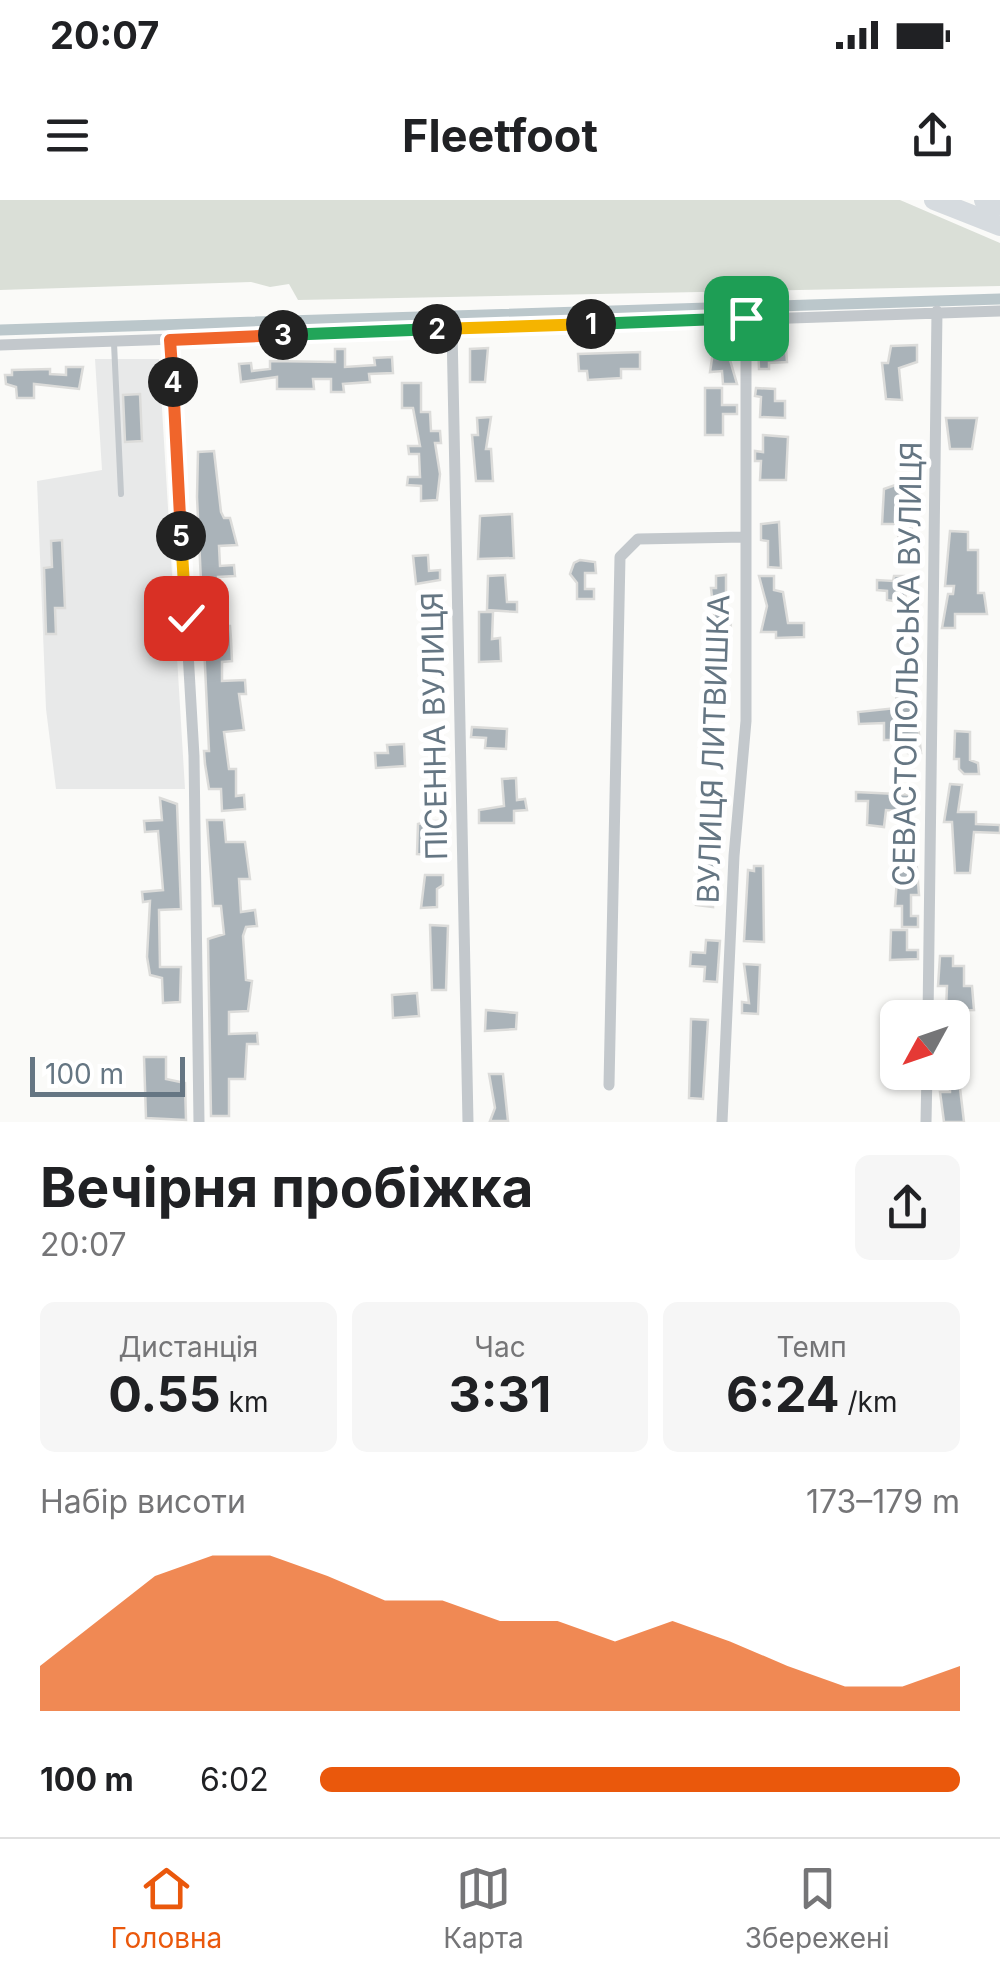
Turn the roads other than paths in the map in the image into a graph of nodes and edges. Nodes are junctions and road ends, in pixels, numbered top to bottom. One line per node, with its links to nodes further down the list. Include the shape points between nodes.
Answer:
1 (934, 200): 4 (highway)
2 (984, 200): 3 (highway)
3 (1000, 205)
4 (1000, 226)
5 (937, 311): 6 (street); 7 (street); 14 (street, СЕВАСТОПОЛЬСЬКА ВУЛИЦЯ)
6 (1000, 311)
7 (746, 318): 8 (street); 13 (street, ВУЛИЦЯ ЛИТВИШКА)
8 (452, 328): 9 (street); 18 (street, ПІСЕННА ВУЛИЦЯ)
9 (170, 340): 10 (street); 17 (street, via 194,756)
10 (114, 343): 11 (street); 12 (lane)
11 (0, 345)
12 (121, 494)
13 (746, 537): 15 (street, via 631,541 620,556); 19 (street, ВУЛИЦЯ ЛИТВИШКА, via 746,721)
14 (928, 1000)
15 (609, 1085)
16 (927, 1090): 20 (street)
17 (199, 1122)
18 (468, 1122)
19 (722, 1122)
20 (926, 1122)

